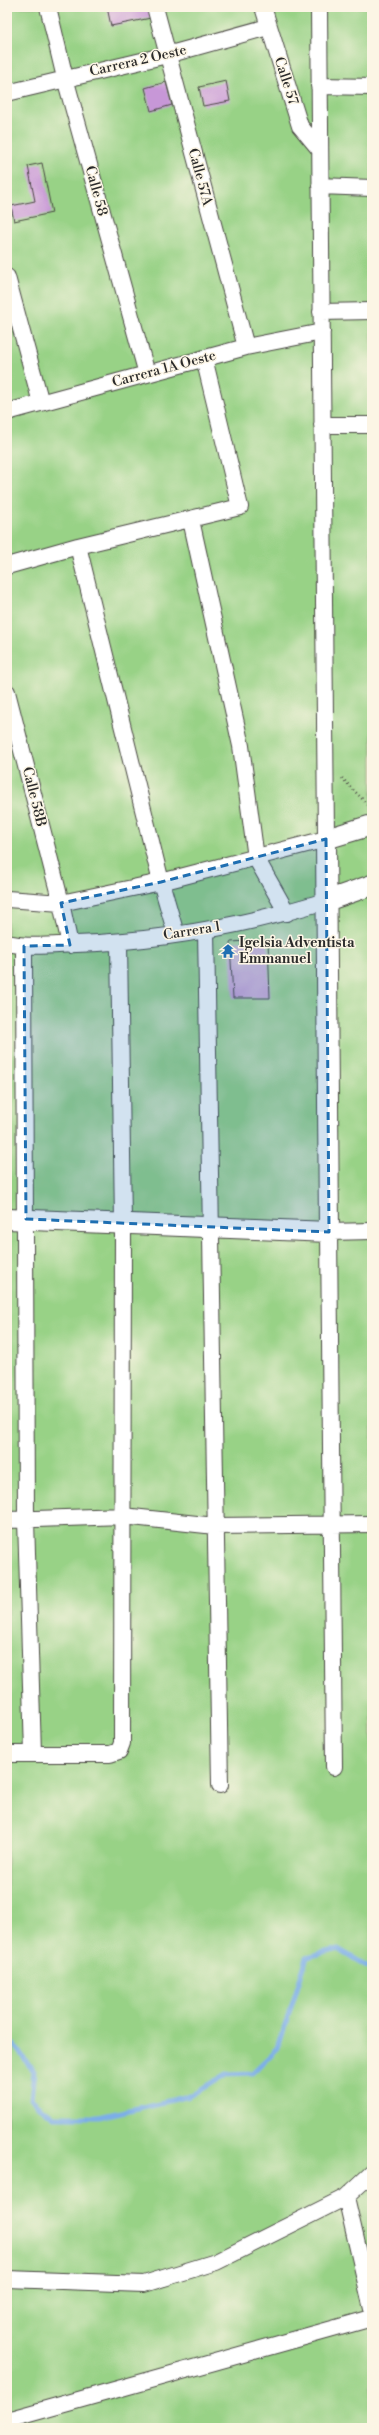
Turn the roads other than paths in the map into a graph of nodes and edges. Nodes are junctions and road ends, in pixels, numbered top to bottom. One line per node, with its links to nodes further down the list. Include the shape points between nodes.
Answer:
1 (48, 7): 7 (street, Calle 58)
2 (155, 7): 6 (street, Calle 57A)
3 (263, 7): 5 (street, Calle 57)
4 (319, 7): 8 (street)
5 (268, 27): 6 (street, Carrera 2 Oeste); 11 (street, Calle 57, via 300,126)
6 (167, 55): 7 (street, Carrera 2 Oeste); 18 (street, Calle 57A)
7 (65, 78): 10 (street, Carrera 2 Oeste); 20 (street, Calle 58)
8 (319, 86): 9 (street); 11 (street)
9 (372, 87)
10 (7, 93)
11 (320, 150): 12 (street)
12 (320, 186): 13 (street); 15 (street)
13 (372, 188)
14 (7, 277): 21 (street)
15 (321, 312): 16 (street); 17 (street)
16 (372, 312)
17 (322, 332): 18 (street, Carrera 1A Oeste); 23 (street)
18 (246, 347): 19 (street, Carrera 1A Oeste)
19 (204, 358): 20 (street, Carrera 1A Oeste); 25 (street, via 240,507)
20 (147, 374): 21 (street, Carrera 1A Oeste)
21 (41, 403): 22 (street, Carrera 1A Oeste)
22 (7, 412)
23 (322, 425): 24 (street); 30 (street)
24 (372, 425)
25 (191, 520): 26 (street); 31 (street, via 241,746)
26 (78, 546): 27 (street); 32 (street)
27 (7, 566)
28 (7, 692): 36 (street, Calle 58B)
29 (372, 825): 30 (street)
30 (326, 839): 31 (street); 35 (street)
31 (256, 858): 32 (street); 37 (street)
32 (161, 882): 36 (street); 39 (street)
33 (372, 885): 35 (street, Carrera 1)
34 (7, 898): 36 (street)
35 (326, 901): 37 (street, Carrera 1); 48 (street)
36 (61, 903): 42 (street, Calle 58B)
37 (287, 913): 38 (street, Carrera 1)
38 (206, 930): 39 (street, Carrera 1); 46 (street)
39 (176, 934): 41 (street, Carrera 1)
40 (7, 943): 43 (street, Carrera 1)
41 (119, 943): 42 (street, Carrera 1); 45 (street)
42 (70, 945): 43 (street, Carrera 1)
43 (24, 946): 44 (street)
44 (16, 1219): 45 (street); 51 (street)
45 (123, 1223): 46 (street); 49 (street)
46 (211, 1227): 48 (street); 54 (street)
47 (372, 1231): 48 (street)
48 (329, 1232): 52 (street)
49 (123, 1516): 51 (street); 54 (street); 55 (street, via 122,1743 119,1751 110,1754)
50 (7, 1520): 51 (street)
51 (26, 1520): 55 (street)
52 (332, 1524): 53 (street); 54 (street); 57 (street)
53 (372, 1524)
54 (216, 1526): 58 (street)
55 (33, 1753): 56 (street)
56 (7, 1754)
57 (334, 1767)
58 (220, 1785)
59 (372, 2173): 60 (street)
60 (346, 2197): 61 (street, via 216,2262 144,2284); 62 (street)
61 (7, 2279)
62 (372, 2309)
63 (372, 2318): 64 (street)
64 (7, 2420)

